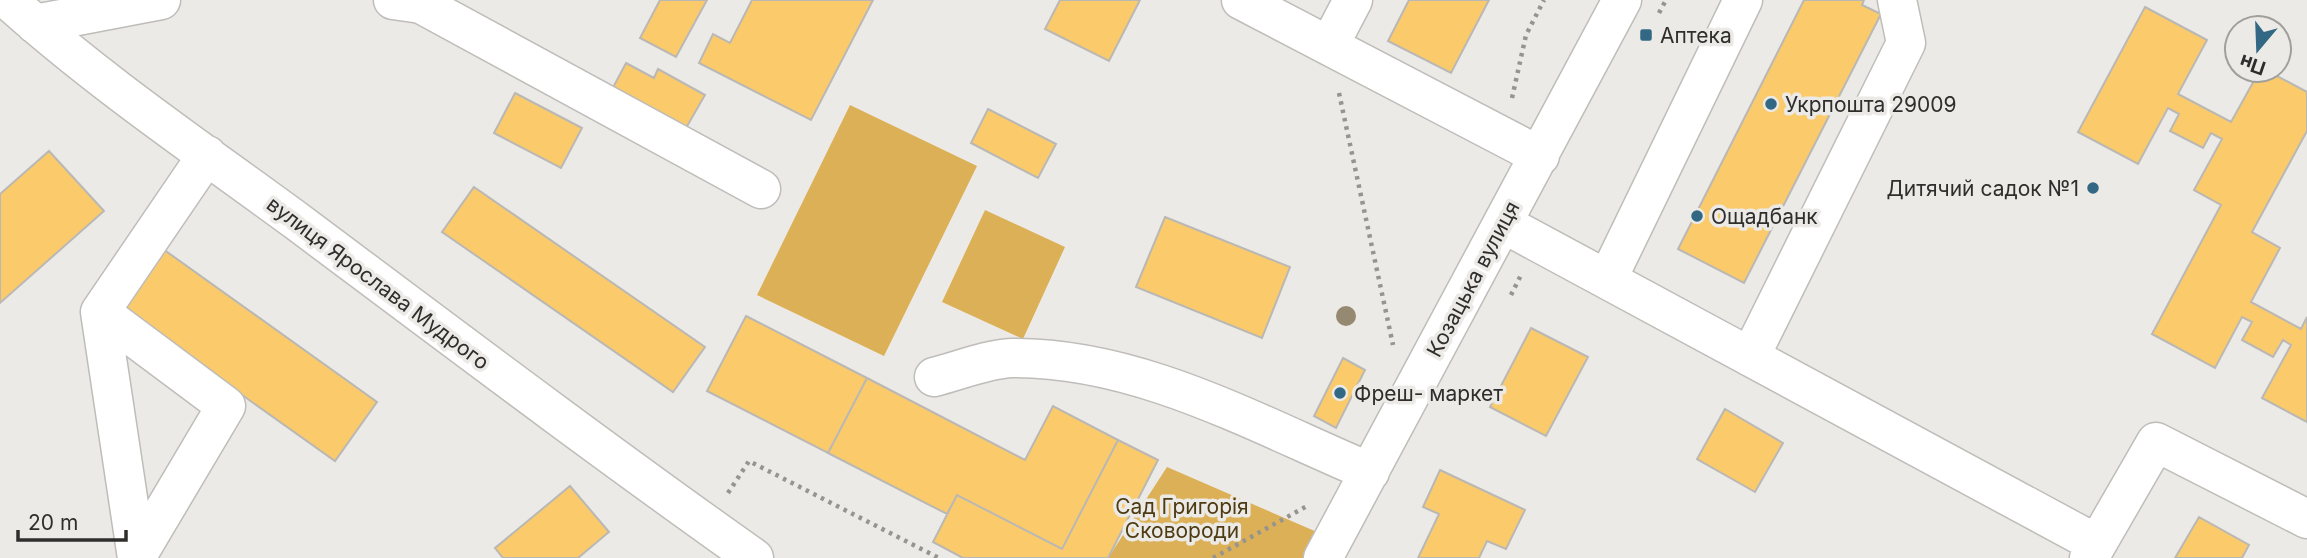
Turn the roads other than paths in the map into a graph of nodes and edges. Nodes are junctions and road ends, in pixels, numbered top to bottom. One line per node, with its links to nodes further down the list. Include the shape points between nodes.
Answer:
1 (161, 0): 8 (street)
2 (393, 0): 12 (street, via 421,4)
3 (1241, 0): 9 (street)
4 (1353, 0): 9 (street)
5 (1622, 0): 11 (street, Козацька вулиця)
6 (1743, 0): 14 (street)
7 (1897, 0): 16 (street, via 1906,43)
8 (32, 8): 10 (street, вулиця Ярослава Мудрого)
9 (1329, 46): 11 (street)
10 (207, 155): 15 (street); 22 (street, вулиця Ярослава Мудрого)
11 (1540, 156): 13 (street, Козацька вулиця)
12 (761, 189)
13 (1504, 224): 14 (street); 18 (street, Козацька вулиця)
14 (1608, 278): 16 (street)
15 (100, 312): 21 (street); 21 (street, via 226,406)
16 (1750, 357): 20 (street)
17 (934, 377): 18 (street, via 1010,358 1087,365 1197,396)
18 (1370, 472): 23 (street, Козацька вулиця)
19 (2307, 519): 20 (street, via 2156,442)
20 (2093, 551)
21 (137, 557)
22 (754, 558)
23 (1323, 558)

